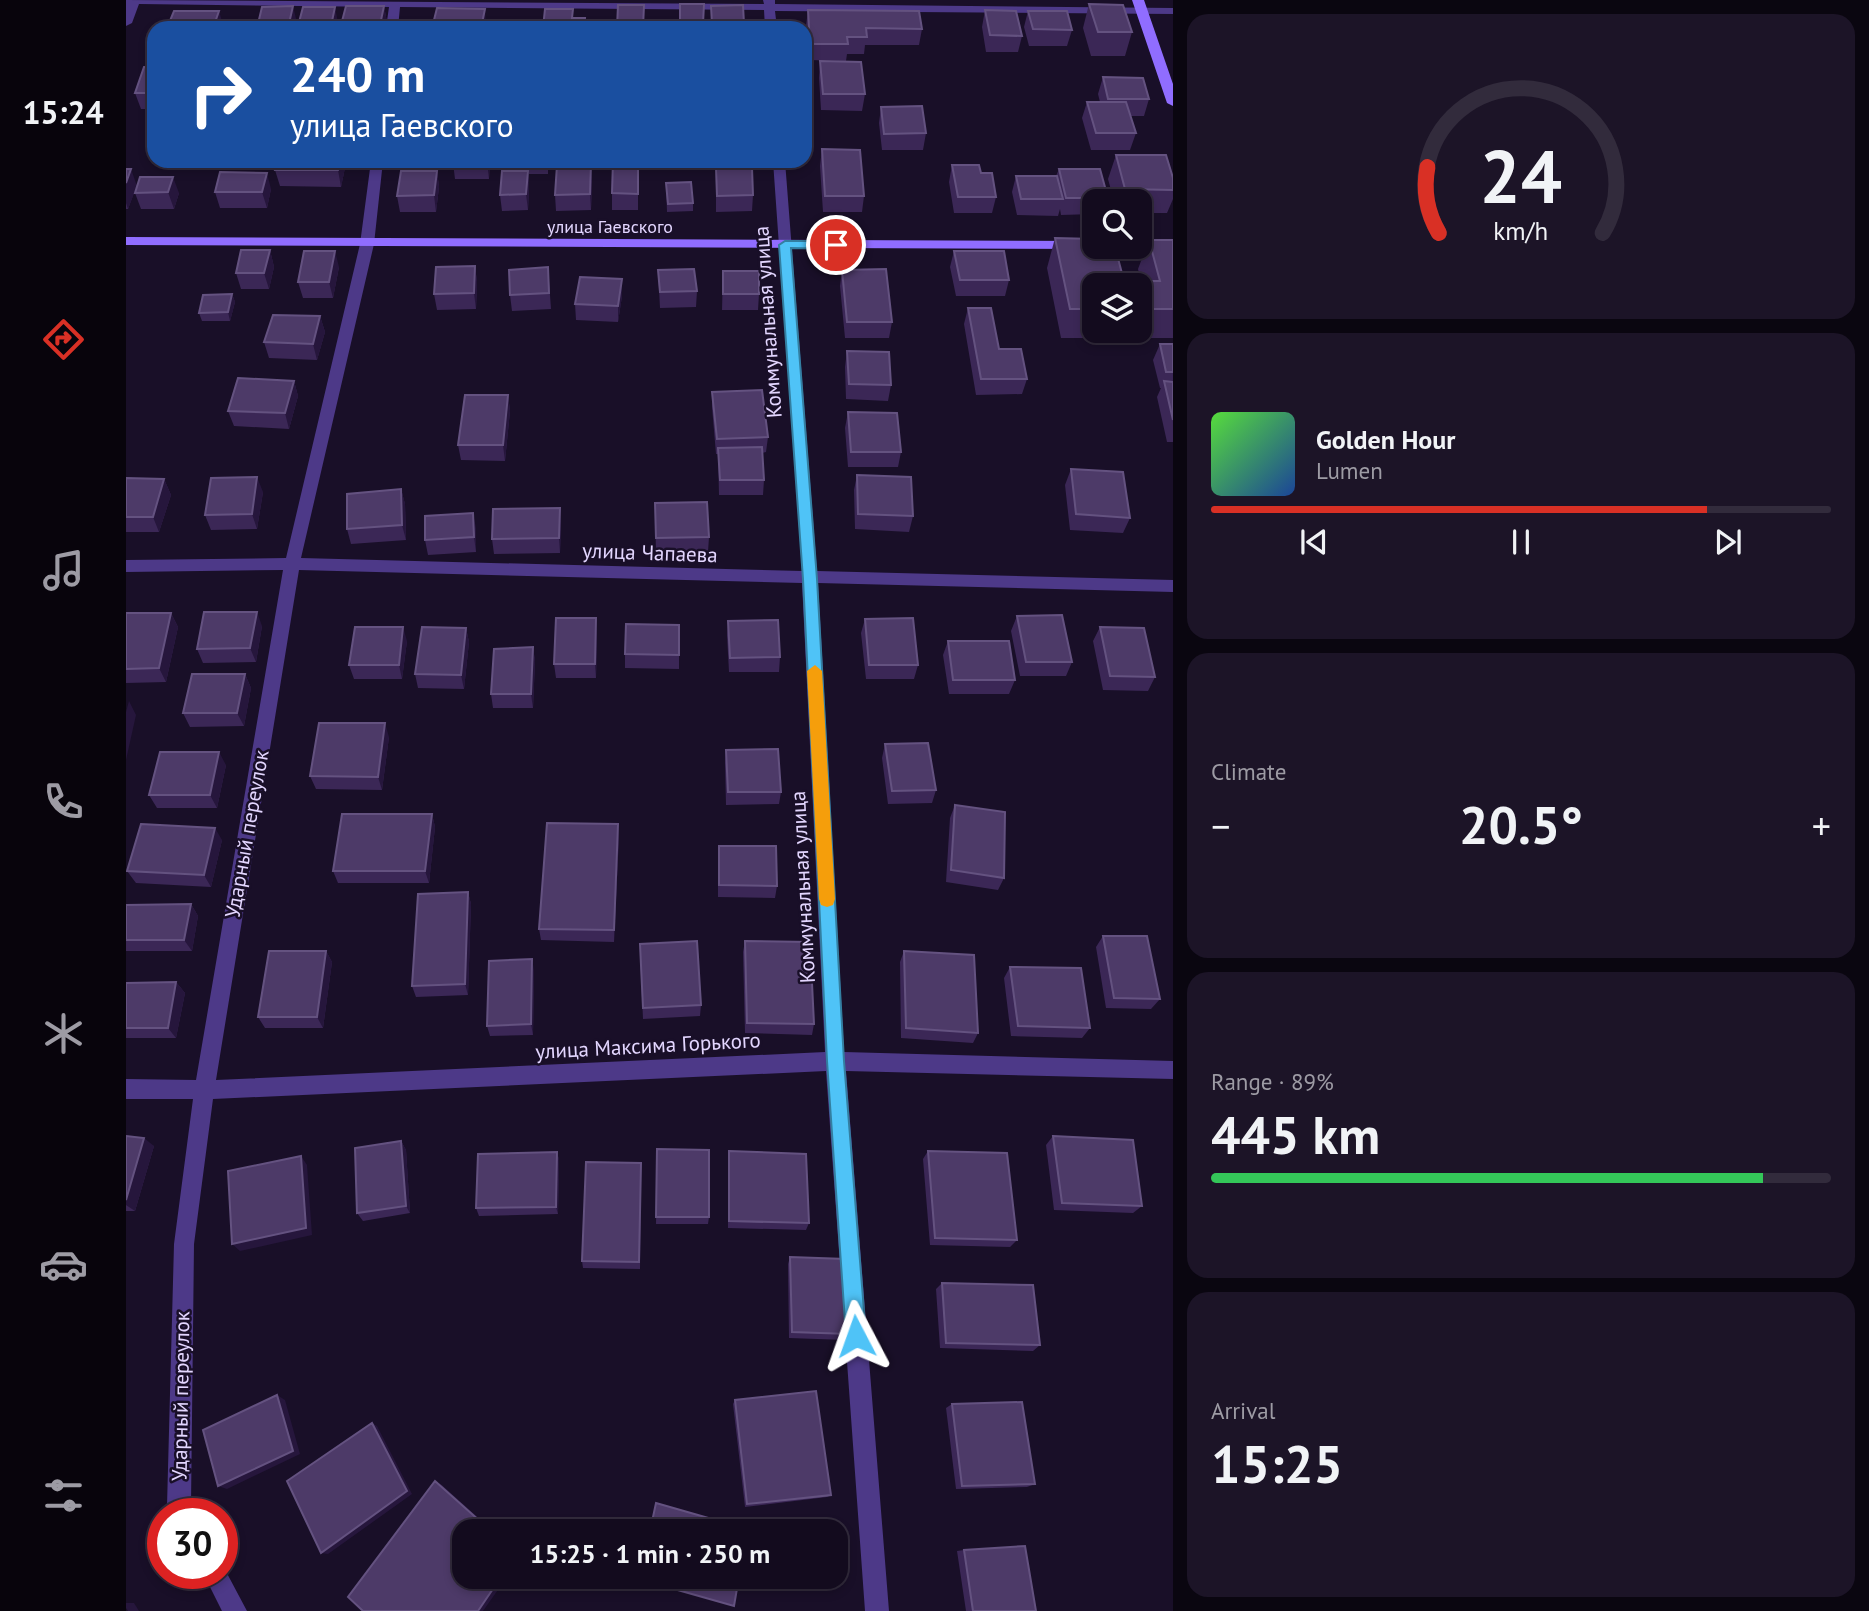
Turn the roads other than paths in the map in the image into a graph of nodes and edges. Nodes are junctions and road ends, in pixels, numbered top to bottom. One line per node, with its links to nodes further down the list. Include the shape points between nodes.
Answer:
1 (132, 1): 2 (street); 7 (street)
2 (395, 3): 3 (street); 6 (street)
3 (769, 4): 4 (street)
4 (1140, 6): 5 (street); 8 (main road)
5 (1172, 11)
6 (393, 21)
7 (126, 23)
8 (1172, 103)
9 (376, 168): 12 (street, Ударный переулок)
10 (780, 168): 13 (street, Коммунальная улица)
11 (126, 241): 12 (main road, улица Гаевского)
12 (367, 244): 13 (main road, улица Гаевского); 17 (street, Ударный переулок)
13 (785, 245): 14 (main road, улица Гаевского); 19 (street, Коммунальная улица)
14 (1082, 245)
15 (1152, 250): 16 (main road)
16 (1172, 253)
17 (292, 564): 18 (street, улица Чапаева); 19 (street, улица Чапаева); 24 (street, Ударный переулок)
18 (126, 566)
19 (810, 579): 20 (street, улица Чапаева); 21 (street, Коммунальная улица)
20 (1172, 586)
21 (835, 1061): 22 (street, улица Максима Горького); 24 (street, улица Максима Горького); 28 (street, Коммунальная улица)
22 (1172, 1070)
23 (126, 1089): 24 (street, улица Максима Горького)
24 (204, 1090): 25 (street, Ударный переулок, via 184,1244)
25 (179, 1498)
26 (223, 1589): 27 (street)
27 (235, 1611)
28 (877, 1611)

